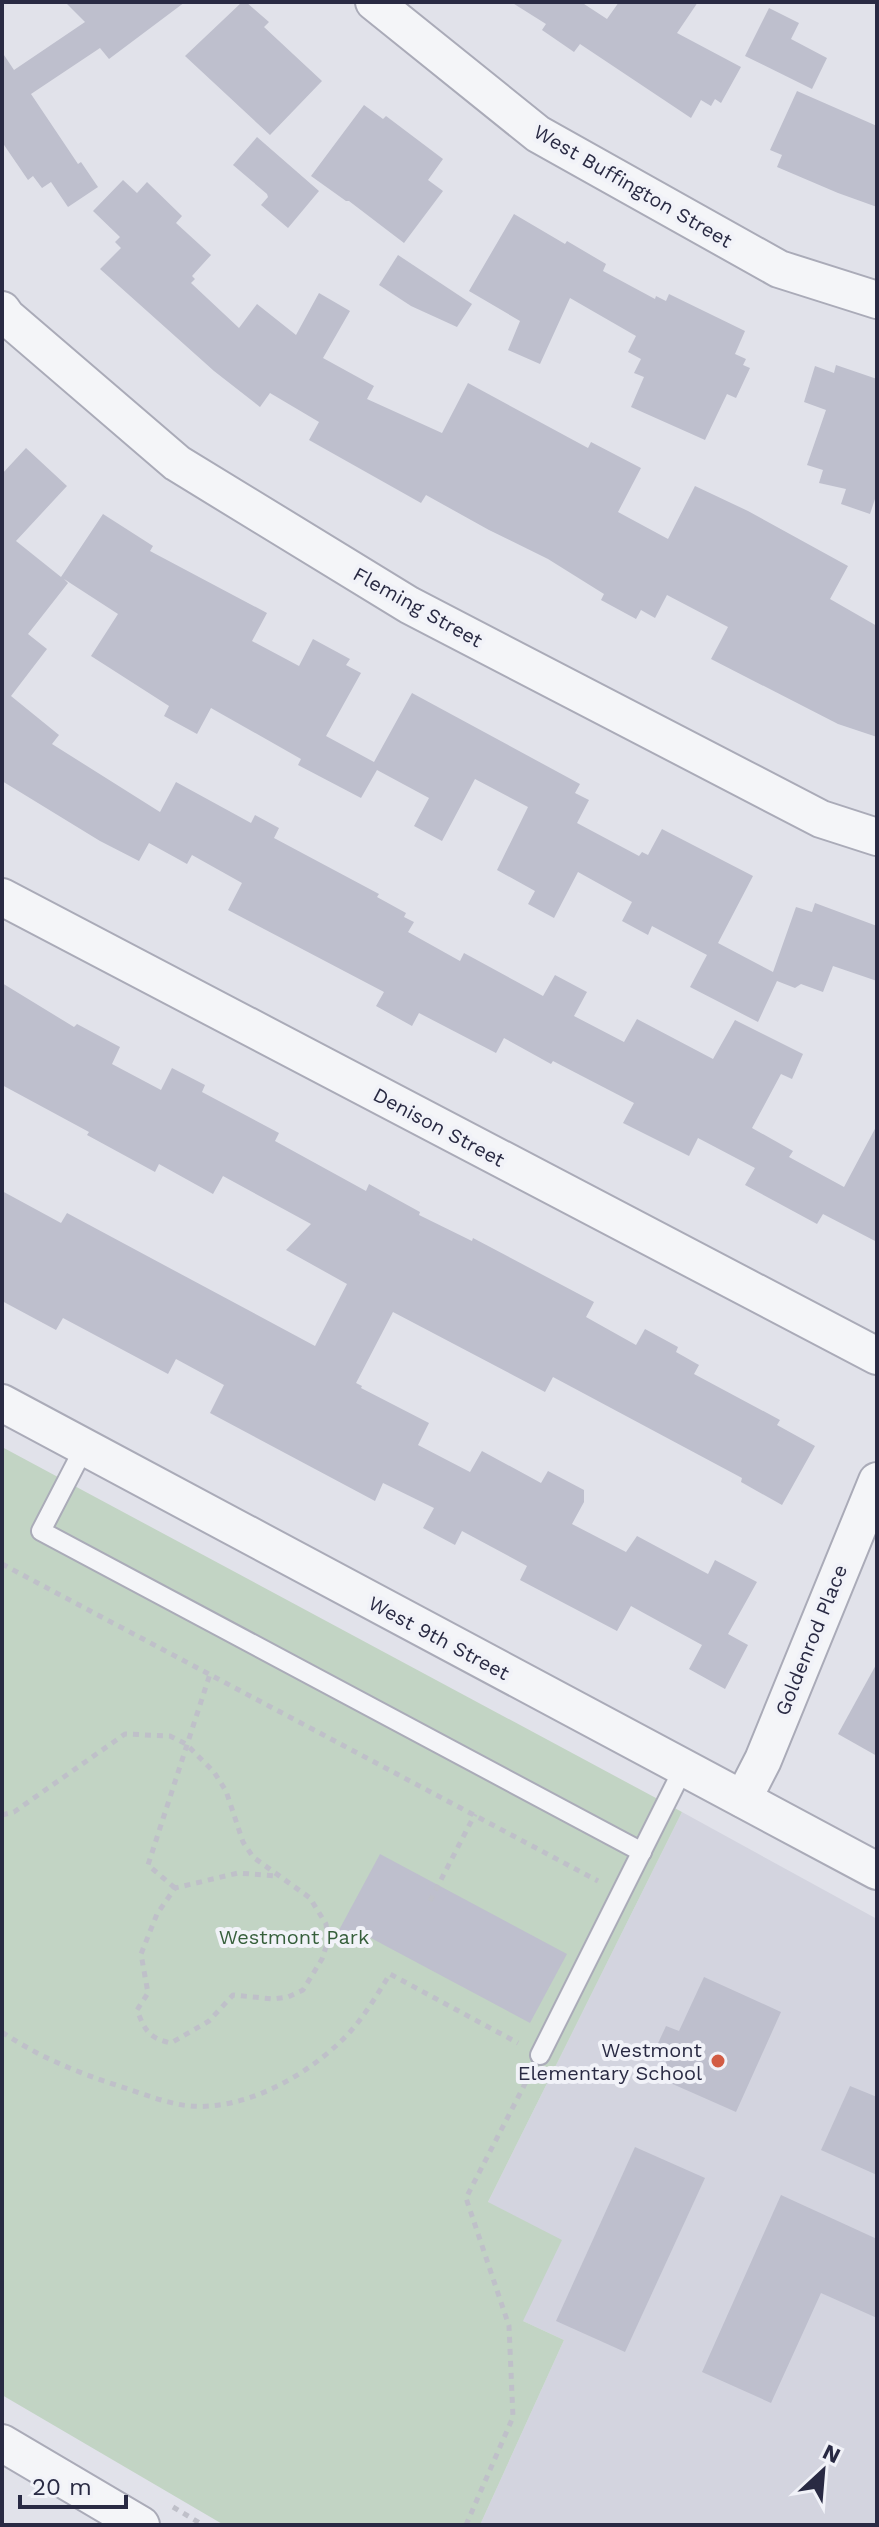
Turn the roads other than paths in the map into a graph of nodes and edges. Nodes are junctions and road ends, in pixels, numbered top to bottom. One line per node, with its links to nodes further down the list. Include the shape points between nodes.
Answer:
1 (374, 2): 2 (street, West Buffington Street, via 538,134 779,269)
2 (877, 300)
3 (2, 310): 4 (street, Fleming Street, via 177,463 409,605 821,819)
4 (877, 837)
5 (2, 897): 6 (street, Denison Street)
6 (877, 1356)
7 (2, 1403): 8 (street, West 9th Street)
8 (84, 1448): 10 (street, West 9th Street); 12 (lane, via 41,1531)
9 (877, 1481): 11 (street, Goldenrod Place)
10 (684, 1767): 11 (street, West 9th Street); 12 (lane)
11 (743, 1799): 13 (street, West 9th Street)
12 (642, 1852): 14 (lane)
13 (877, 1871)
14 (540, 2055)
15 (2, 2443): 16 (street)
16 (141, 2525)

